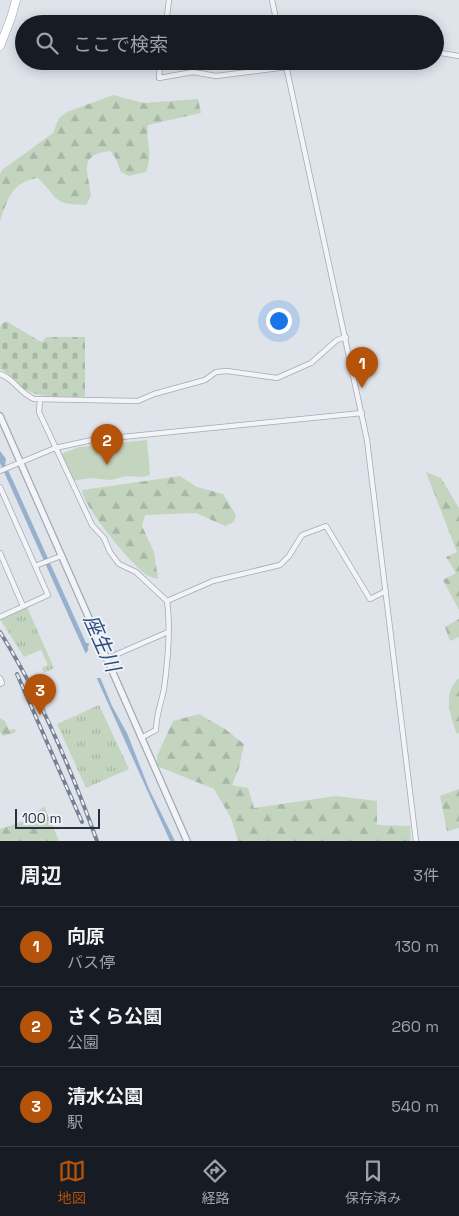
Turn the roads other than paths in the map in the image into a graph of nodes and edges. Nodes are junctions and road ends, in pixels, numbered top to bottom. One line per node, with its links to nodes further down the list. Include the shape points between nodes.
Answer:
1 (16, 0): 6 (main road)
2 (169, 0): 4 (street)
3 (272, 0): 5 (street)
4 (167, 15)
5 (275, 15)
6 (0, 46)
7 (444, 54): 8 (street)
8 (459, 56)
9 (159, 70): 10 (street, via 159,78 193,72 216,76)
10 (263, 70)
11 (288, 70): 12 (street)
12 (346, 337): 14 (street, via 337,340 311,363 277,378 227,371 216,372 205,380 138,401); 15 (street)
13 (0, 374): 14 (street, via 7,376 25,395)
14 (40, 399): 17 (street, via 39,412)
15 (362, 413): 17 (street, via 92,440); 24 (street)
16 (0, 416): 18 (street)
17 (55, 448): 18 (street); 25 (street, via 92,525 104,538 110,552 119,564 136,572)
18 (20, 462): 19 (street); 22 (street)
19 (0, 471)
20 (0, 487): 23 (street)
21 (0, 553): 26 (street)
22 (61, 556): 23 (street); 29 (street)
23 (38, 566): 26 (street, via 48,594)
24 (386, 591): 25 (street, via 370,599 326,526 302,535 280,565 213,581); 34 (street)
25 (168, 601): 28 (street)
26 (23, 606): 27 (street)
27 (0, 616)
28 (168, 632): 29 (street); 32 (street, via 170,650 156,730)
29 (106, 659): 32 (street)
30 (0, 678): 31 (street)
31 (0, 684)
32 (142, 738): 33 (street)
33 (187, 841)
34 (416, 841)

